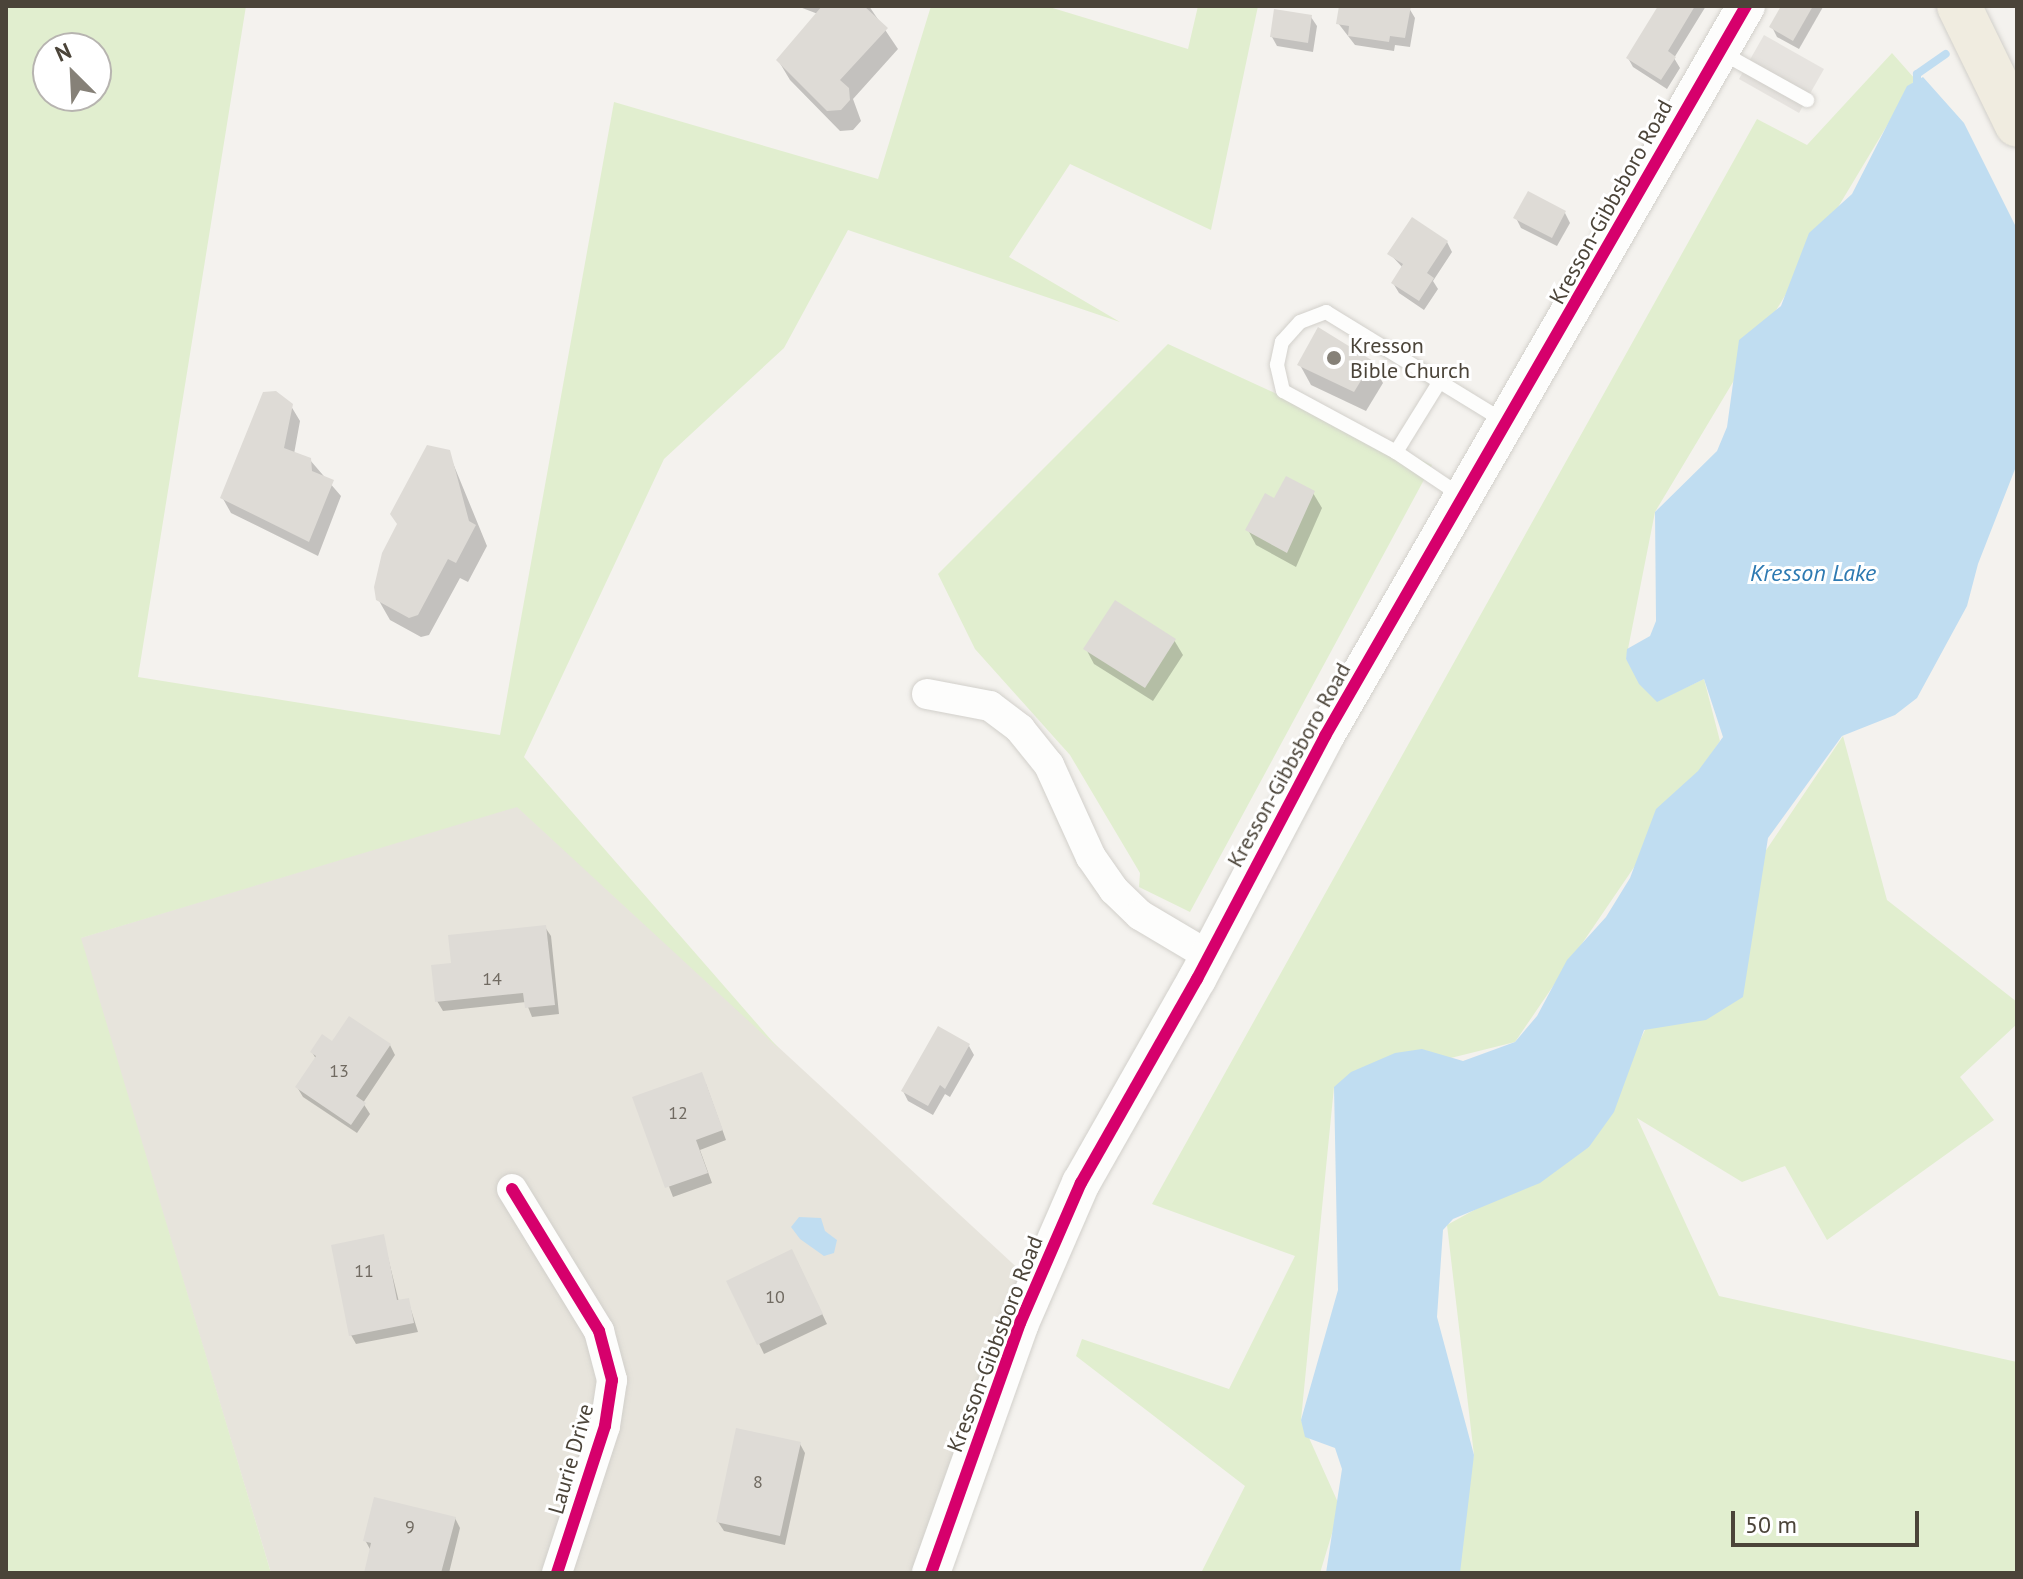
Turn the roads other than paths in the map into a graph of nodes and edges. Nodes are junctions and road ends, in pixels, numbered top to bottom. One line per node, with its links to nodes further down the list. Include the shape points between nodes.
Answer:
1 (1746, 6): 3 (street, Kresson-Gibbsboro Road)
2 (1959, 6): 5 (highway)
3 (1719, 51): 4 (lane); 7 (street, Kresson-Gibbsboro Road)
4 (1807, 100)
5 (2017, 125)
6 (1440, 381): 7 (lane); 8 (lane); 8 (lane, via 1326,312 1300,322 1285,339 1277,365 1283,391)
7 (1507, 423): 9 (street, Kresson-Gibbsboro Road)
8 (1396, 452): 9 (lane)
9 (1463, 497): 11 (street, Kresson-Gibbsboro Road, via 1325,736)
10 (927, 694): 11 (street, via 990,706 1020,729 1049,765 1091,857 1114,890 1140,915)
11 (1209, 956): 14 (street, Kresson-Gibbsboro Road, via 1081,1183 1020,1323)
12 (512, 1189): 13 (street, Laurie Drive, via 599,1331 612,1380 605,1426)
13 (557, 1573)
14 (931, 1573)

